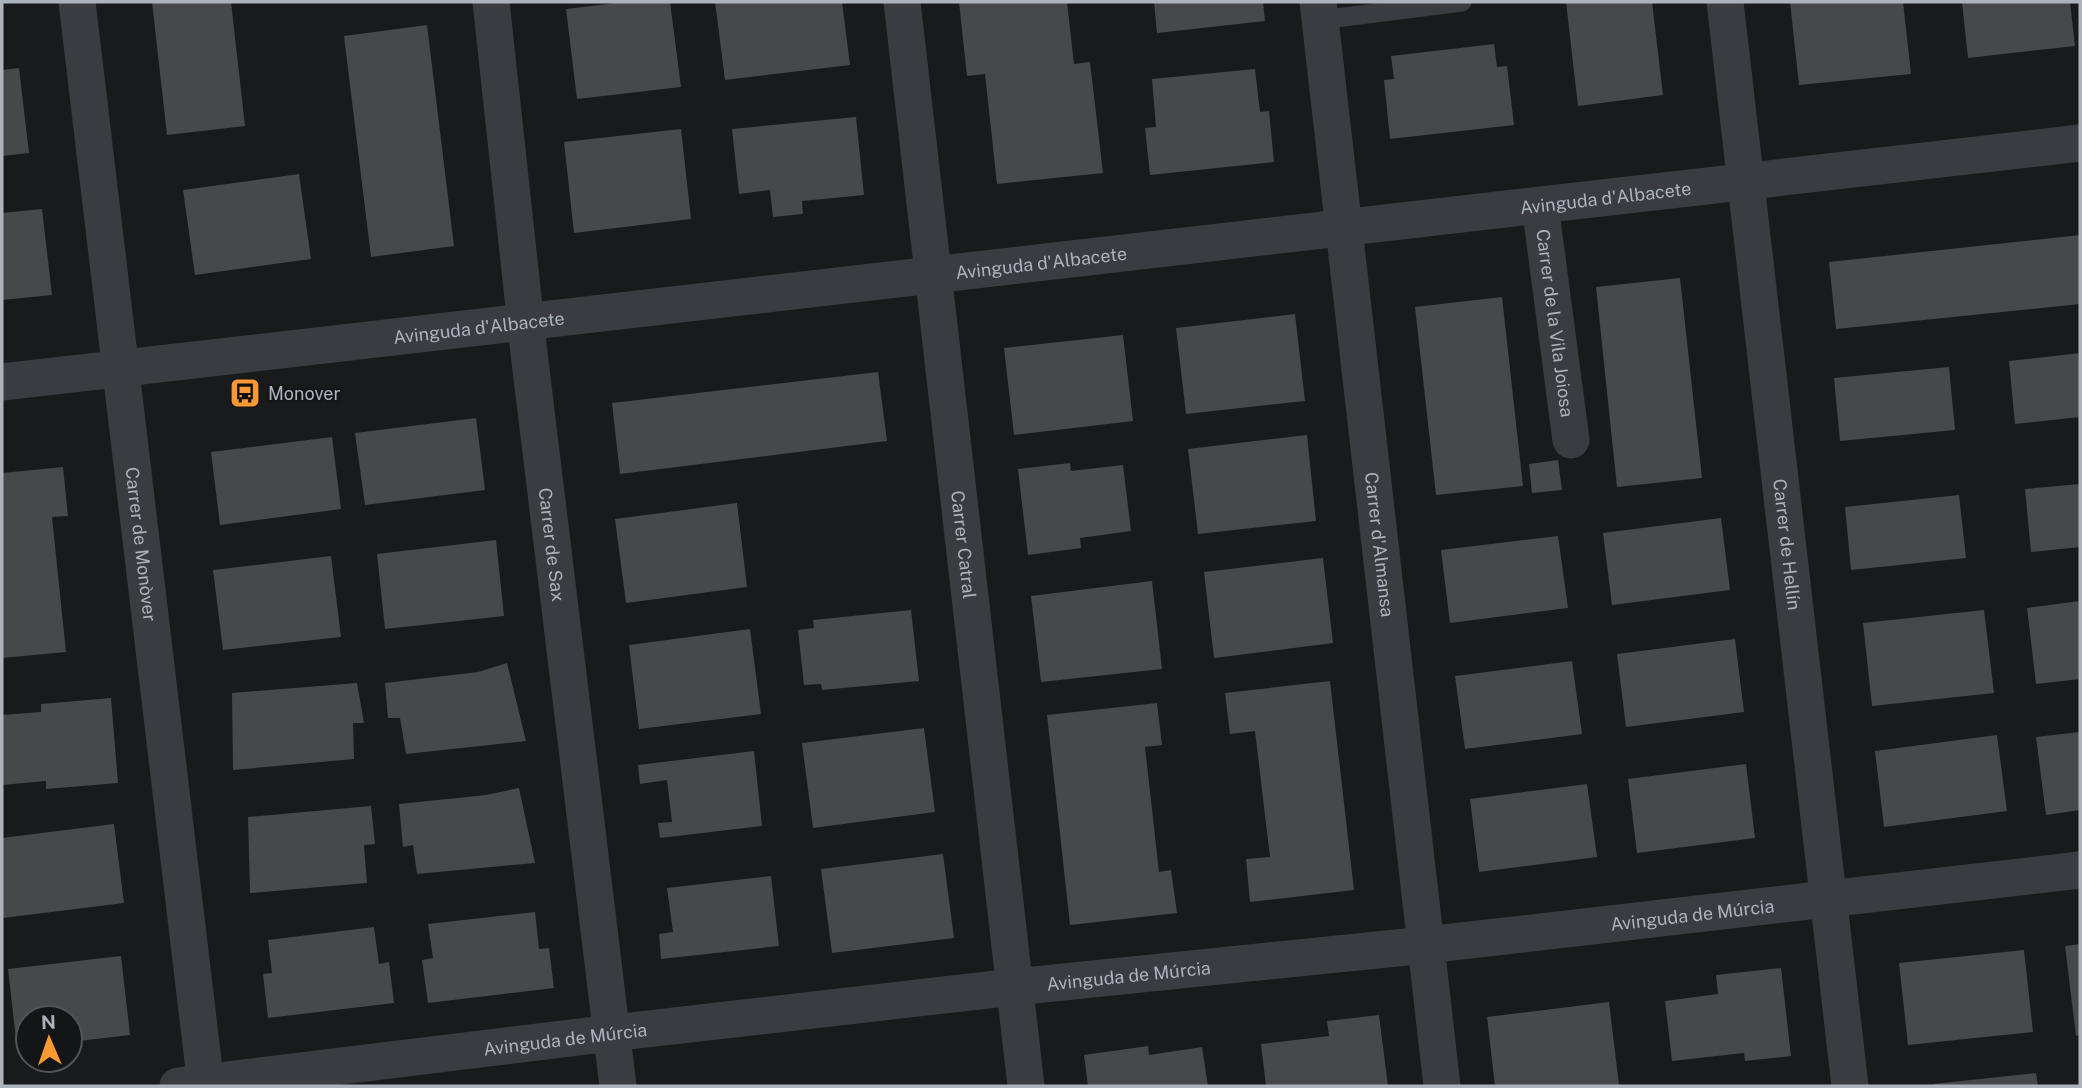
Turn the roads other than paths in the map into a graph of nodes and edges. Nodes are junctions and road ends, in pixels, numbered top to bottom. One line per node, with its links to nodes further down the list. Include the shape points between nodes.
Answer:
1 (77, 2): 13 (street, Carrer de Monòver)
2 (491, 2): 12 (street, Carrer de Sax)
3 (902, 2): 11 (street, Carrer Catral)
4 (1462, 2): 6 (lane)
5 (1725, 2): 8 (street, Carrer de Hellín)
6 (1319, 11): 10 (street, Carrer d'Almansa)
7 (2080, 143): 8 (street, Avinguda d'Albacete)
8 (1744, 182): 9 (street, Avinguda d'Albacete); 17 (street, Carrer de Hellín)
9 (1540, 205): 10 (street, Avinguda d'Albacete); 15 (street, Carrer de la Vila Joiosa)
10 (1343, 228): 11 (street, Avinguda d'Albacete); 18 (street, Carrer d'Almansa)
11 (934, 275): 12 (street, Avinguda d'Albacete); 19 (street, Carrer Catral)
12 (525, 322): 13 (street, Avinguda d'Albacete); 20 (street, Carrer de Sax)
13 (119, 368): 14 (street, Avinguda d'Albacete); 21 (street, Carrer de Monòver)
14 (2, 382)
15 (1571, 440)
16 (2080, 870): 17 (street, Avinguda de Múrcia)
17 (1829, 898): 18 (street, Avinguda de Múrcia); 25 (street, Carrer de Hellín)
18 (1426, 945): 19 (street, Avinguda de Múrcia); 24 (street, Carrer d'Almansa)
19 (1014, 987): 20 (street, Avinguda de Múrcia); 23 (street, Carrer Catral)
20 (612, 1033): 21 (street, Avinguda de Múrcia); 22 (street, Carrer de Sax)
21 (197, 1085)
22 (618, 1086)
23 (1026, 1086)
24 (1442, 1086)
25 (1850, 1086)

